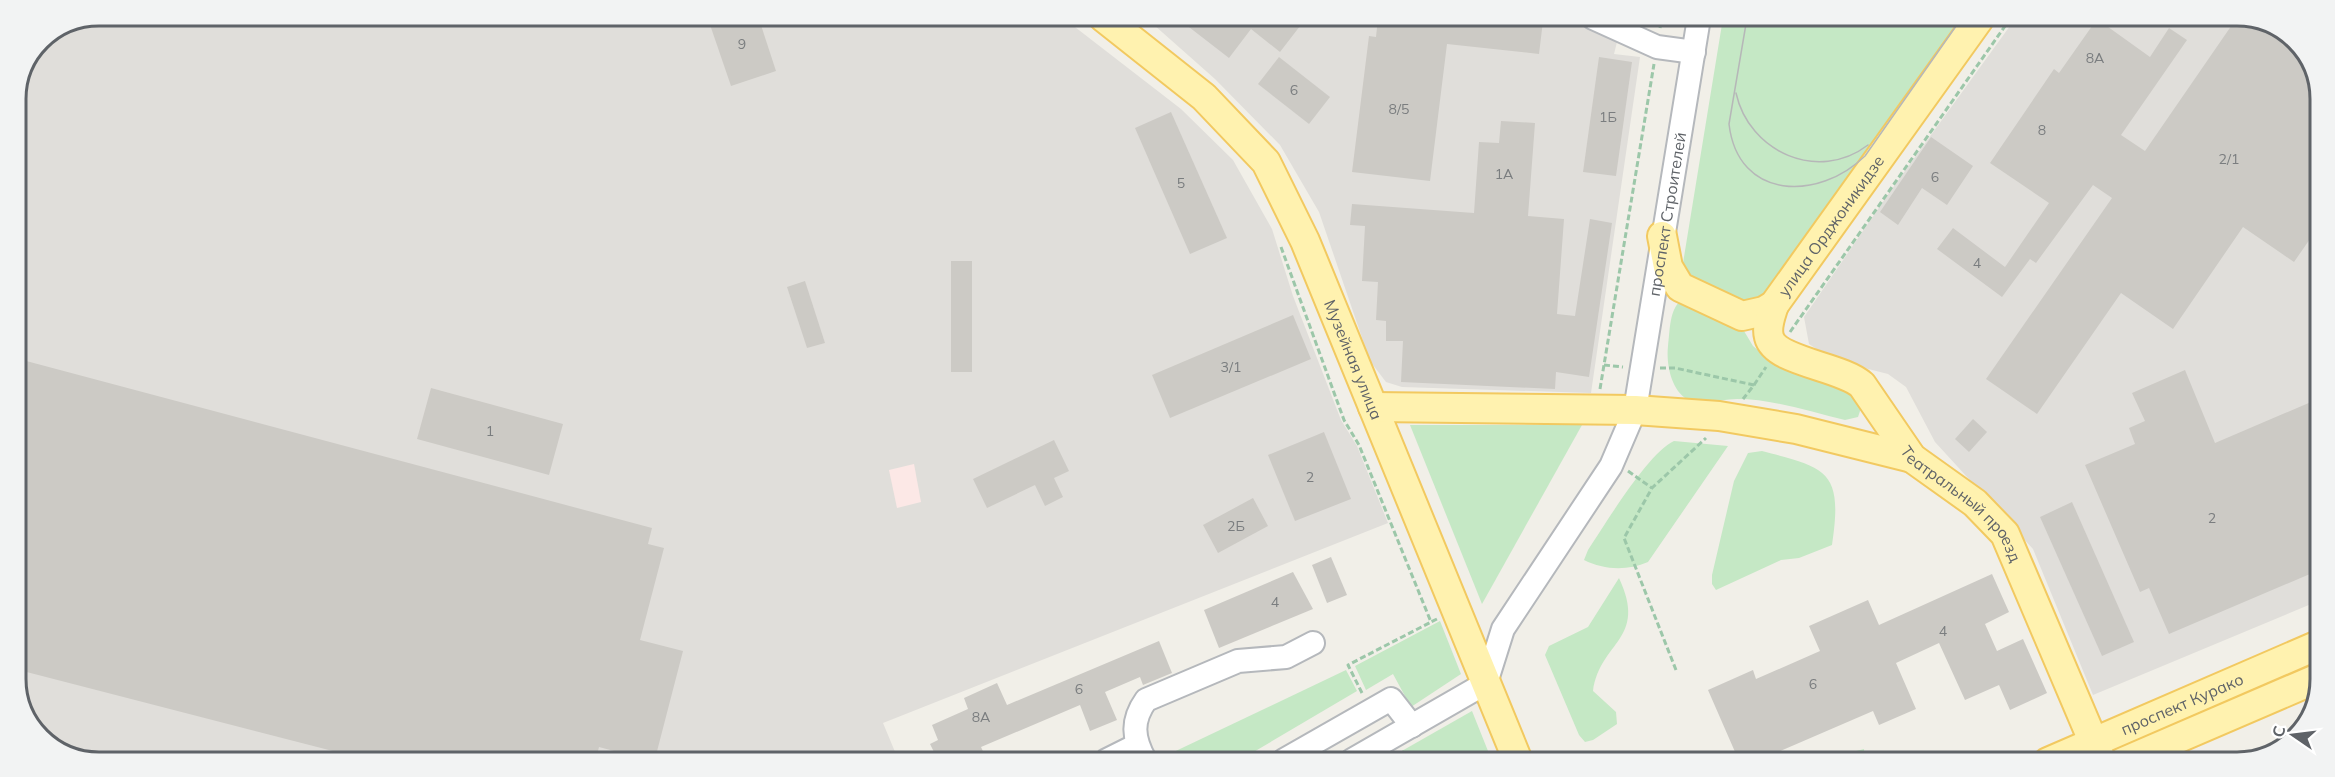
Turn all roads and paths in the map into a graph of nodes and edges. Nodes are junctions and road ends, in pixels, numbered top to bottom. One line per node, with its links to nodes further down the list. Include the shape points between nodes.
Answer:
1 (1100, 26): 16 (main road, Музейная улица, via 1204,97 1266,162 1305,241)
2 (1611, 26): 7 (street)
3 (1661, 26): 7 (path)
4 (1699, 26): 8 (street, проспект Строителей)
5 (1974, 26): 11 (main road, улица Орджоникидзе)
6 (2005, 26): 12 (path)
7 (1657, 47): 8 (street); 13 (path)
8 (1694, 52): 9 (street, проспект Строителей)
9 (1662, 236): 11 (main road, улица Орджоникидзе, via 1668,267 1680,287 1742,316); 14 (street, проспект Строителей)
10 (1278, 239): 21 (path, via 1344,420 1359,445 1431,622)
11 (1774, 305): 12 (main road, via 1768,323 1769,337)
12 (1778, 350): 15 (path); 20 (main road, Театральный проезд, via 1853,376)
13 (1604, 366): 14 (path); 17 (path)
14 (1641, 368): 15 (path, via 1675,368); 18 (street, проспект Строителей)
15 (1754, 385): 19 (path)
16 (1373, 407): 17 (main road); 21 (main road, Музейная улица)
17 (1598, 409): 18 (main road)
18 (1635, 410): 19 (main road); 26 (street, проспект Строителей, via 1611,466 1503,629)
19 (1728, 418): 20 (main road, via 1796,429); 24 (path, via 1652,488 1624,538)
20 (1912, 458): 32 (main road, Театральный проезд, via 1976,503 2005,534)
21 (1456, 610): 26 (main road, Музейная улица)
22 (1313, 643): 28 (street, via 1286,657 1238,661 1146,700 1135,722)
23 (2310, 649): 32 (main road, проспект Курако)
24 (1676, 670)
25 (2310, 682): 33 (main road, проспект Курако)
26 (1486, 683): 27 (street); 31 (main road, Музейная улица)
27 (1412, 726): 29 (street, via 1391,699); 30 (street)
28 (1141, 752)
29 (1298, 752)
30 (1366, 752)
31 (1515, 752)
32 (2097, 752)
33 (2146, 752)

